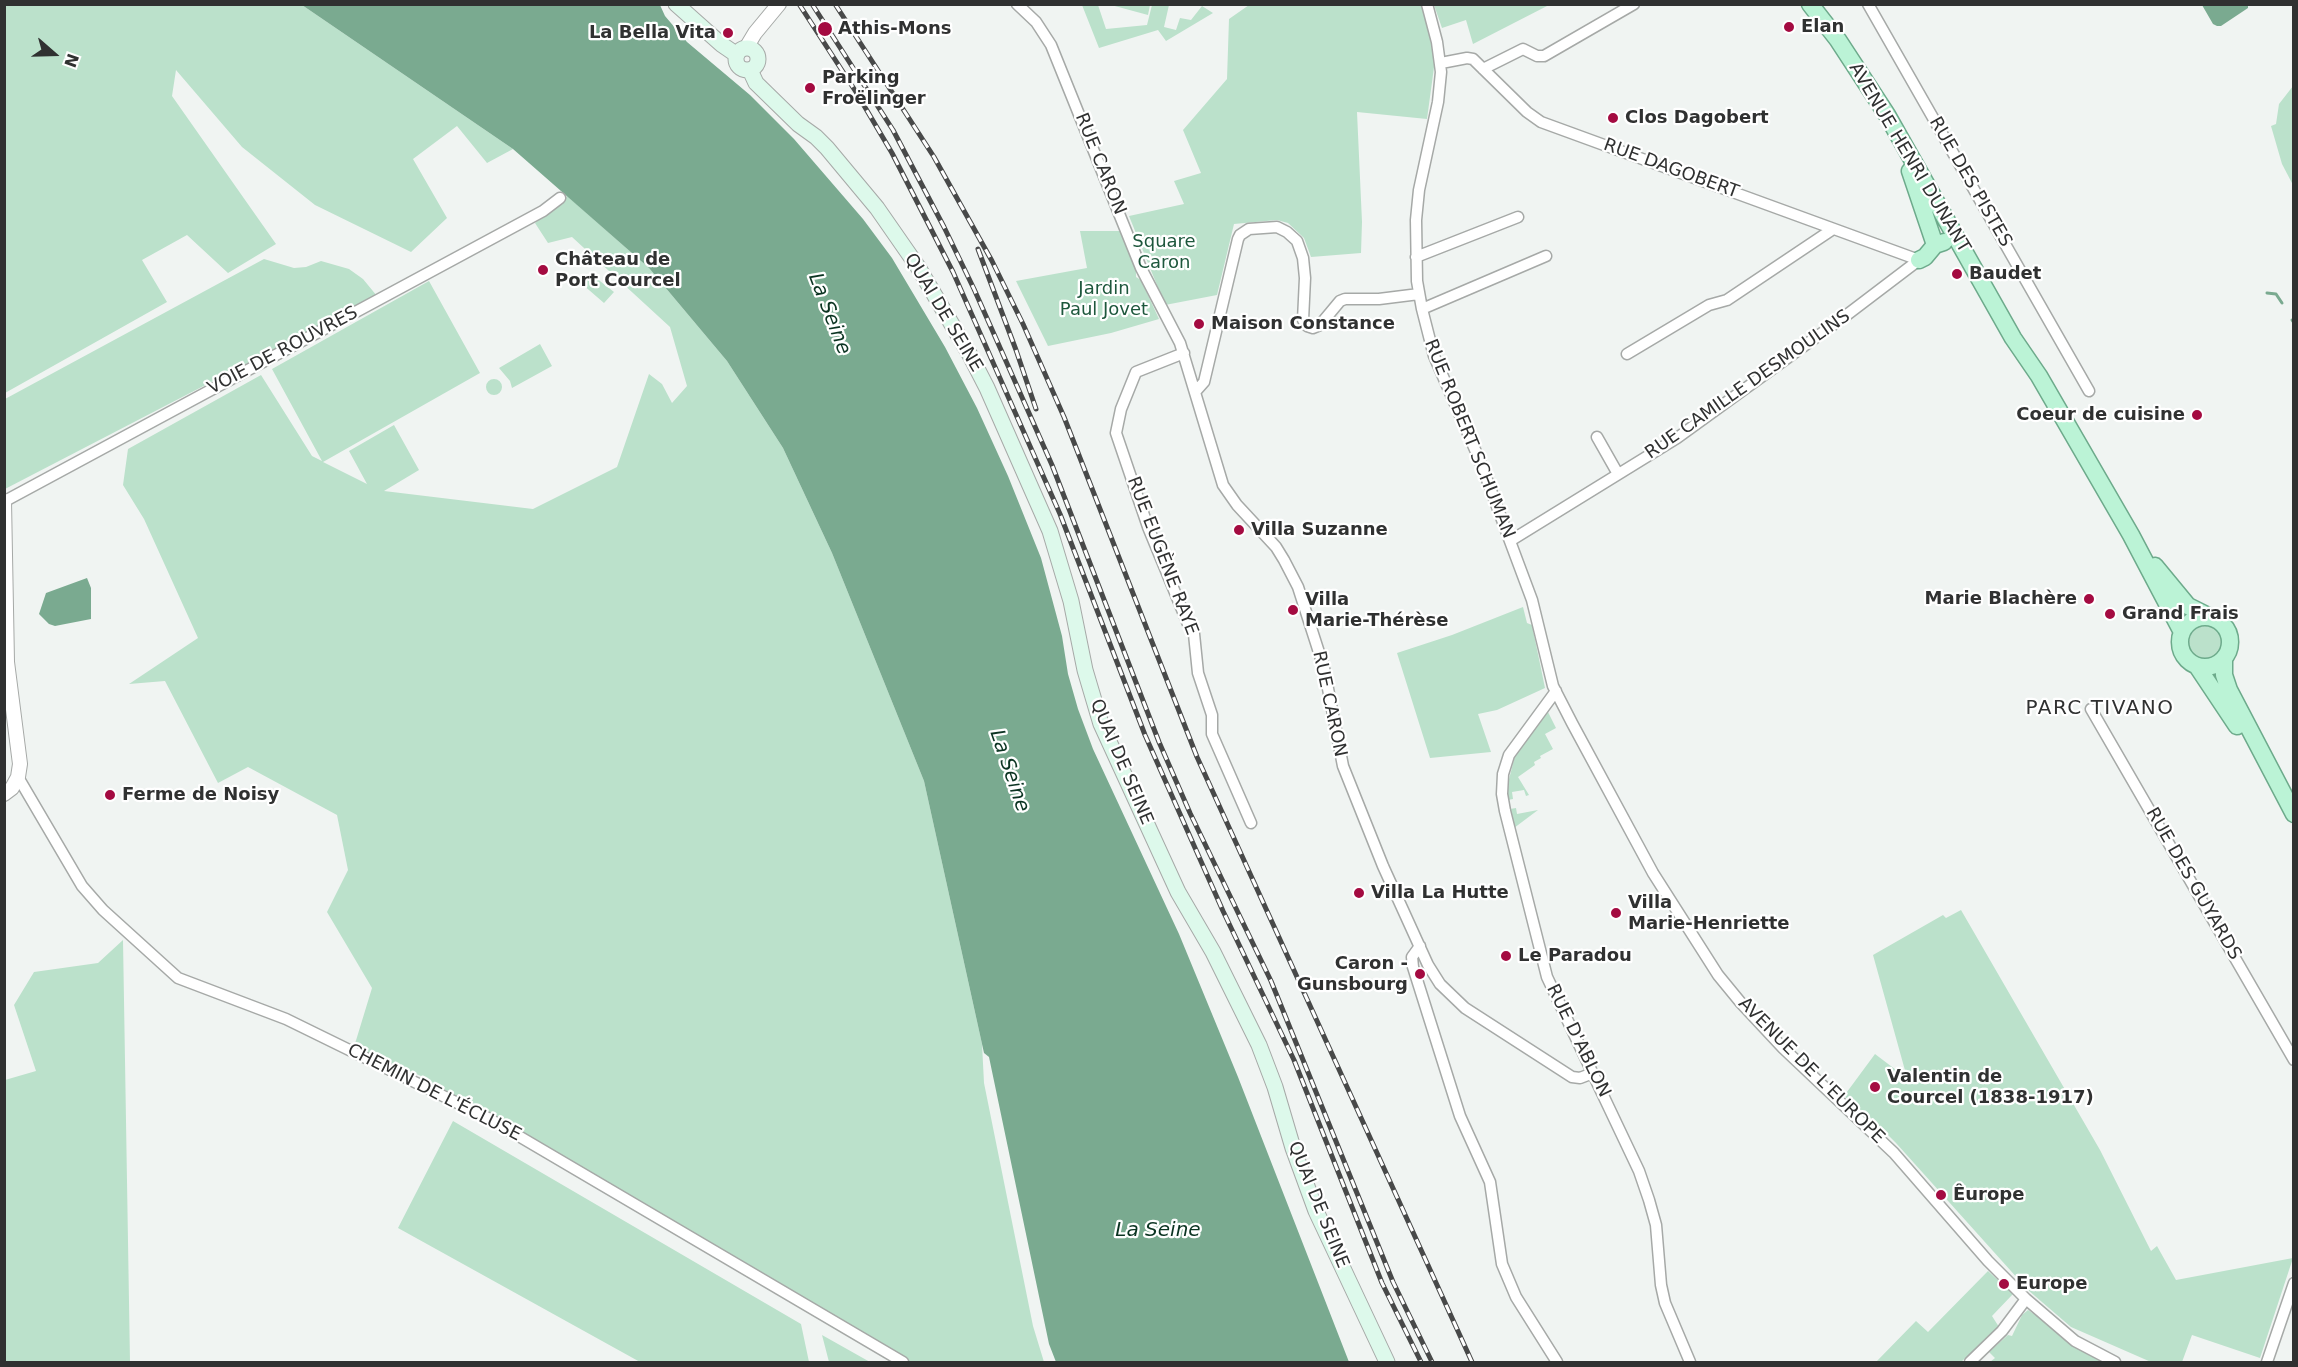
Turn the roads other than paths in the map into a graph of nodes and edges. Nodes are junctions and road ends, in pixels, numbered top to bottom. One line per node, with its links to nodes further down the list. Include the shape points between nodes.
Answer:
1 (676, 4): 9 (main road, via 721,44)
2 (778, 4): 9 (street)
3 (1017, 4): 23 (street, RUE CARON, via 1036,22 1051,45 1141,268)
4 (1427, 4): 10 (street, RUE ROBERT SCHUMAN)
5 (1634, 4): 11 (street, via 1544,56 1523,49)
6 (1810, 4): 12 (main road, AVENUE HENRI DUNANT, via 1857,69)
7 (1821, 4): 25 (main road, AVENUE HENRI DUNANT, via 1896,115 2019,333)
8 (1868, 4): 27 (street, RUE DES PISTES)
9 (742, 52): 49 (main road, QUAI DE SEINE, via 736,61 740,67 752,69 804,117 816,137 877,208 918,267 970,355 1050,531 1101,724 1178,892 1213,952 1258,1045 1316,1211)
10 (1441, 63): 11 (street, RUE DAGOBERT, via 1467,58); 19 (street, RUE ROBERT SCHUMAN, via 1438,102 1419,190)
11 (1483, 69): 15 (street, RUE DAGOBERT, via 1541,122)
12 (1903, 144): 16 (main road); 17 (main road, AVENUE HENRI DUNANT)
13 (560, 198): 30 (street, VOIE DE ROUVRES, via 543,211)
14 (1518, 217): 19 (street)
15 (1833, 229): 20 (street, RUE DAGOBERT); 24 (street, via 1727,300 1709,305)
16 (1935, 245): 17 (main road, via 1948,242); 20 (main road)
17 (1962, 247): 25 (main road, AVENUE HENRI DUNANT)
18 (1546, 256): 22 (street)
19 (1416, 257): 21 (street, RUE ROBERT SCHUMAN)
20 (1919, 260): 29 (street, RUE CAMILLE DESMOULINS, via 1677,438)
21 (1419, 294): 22 (street, RUE ROBERT SCHUMAN); 26 (street, via 1345,299 1320,325 1307,326 1303,320 1303,258 1297,241 1277,227 1249,229 1238,239 1204,382)
22 (1422, 309): 32 (street, RUE ROBERT SCHUMAN, via 1434,356)
23 (1184, 353): 26 (street, RUE CARON); 42 (street, RUE EUGÈNE RAYE, via 1136,372 1116,433 1148,527 1194,634 1198,673 1212,715 1212,734)
24 (1627, 354)
25 (2039, 376): 31 (main road, AVENUE HENRI DUNANT)
26 (1196, 391): 43 (street, RUE CARON, via 1223,486 1276,547 1298,587 1324,668 1343,766)
27 (2089, 391)
28 (1597, 437): 29 (street)
29 (1618, 474): 32 (street, RUE CAMILLE DESMOULINS)
30 (5, 501): 39 (street, via 7,662 20,764)
31 (2131, 535): 33 (main road, AVENUE HENRI DUNANT, via 2188,606); 34 (main road, AVENUE HENRI DUNANT)
32 (1510, 541): 37 (street, RUE ROBERT SCHUMAN, via 1532,600)
33 (2208, 616): 34 (main road, via 2193,619); 35 (main road, via 2227,630 2229,647)
34 (2182, 632): 36 (main road, via 2182,654)
35 (2224, 658): 36 (main road, via 2211,666); 41 (main road, via 2229,690)
36 (2197, 666): 41 (main road)
37 (1556, 691): 45 (street, RUE D'ABLON, via 1511,750 1503,774 1502,794 1544,968); 47 (street, AVENUE DE L'EUROPE, via 1647,863 1718,975 1783,1048 1894,1153)
38 (2091, 709): 44 (street, RUE DES GUYARDS)
39 (18, 777): 40 (street); 48 (street, CHEMIN DE L'ÉCLUSE, via 82,886 178,978 286,1019 488,1118)
40 (4, 794)
41 (2289, 807)
42 (1251, 823)
43 (1420, 946): 45 (street, RUE CARON, via 1440,984 1465,1008 1572,1077); 50 (street, via 1412,957 1413,967 1460,1116 1490,1182 1502,1264 1516,1297)
44 (2294, 1060)
45 (1593, 1073): 51 (street, RUE D'ABLON, via 1646,1190 1656,1225 1665,1303)
46 (2294, 1283): 54 (street)
47 (2026, 1299): 52 (street, via 2002,1331); 53 (street, AVENUE DE L'EUROPE, via 2075,1341)
48 (903, 1362)
49 (1387, 1362)
50 (1557, 1362)
51 (1690, 1362)
52 (1970, 1362)
53 (2115, 1362)
54 (2267, 1362)

